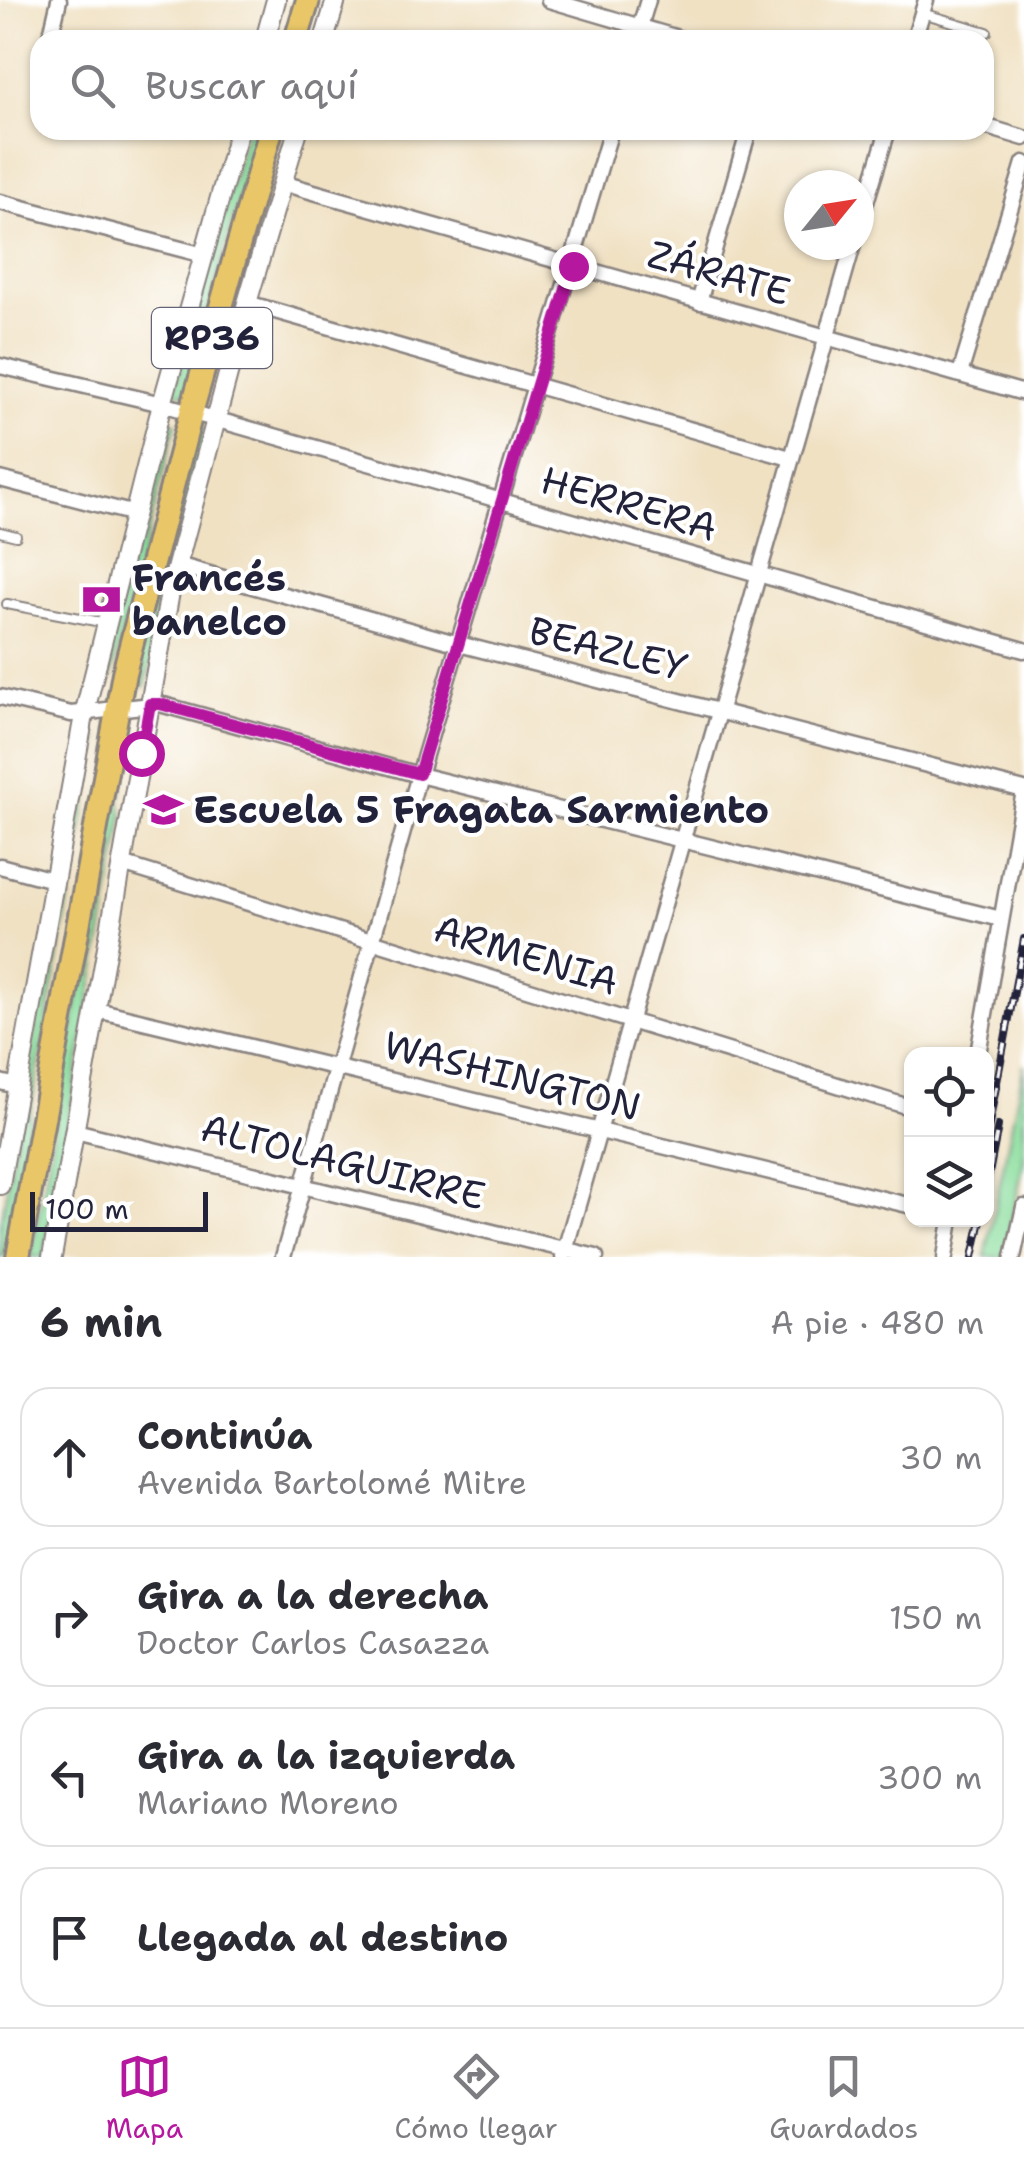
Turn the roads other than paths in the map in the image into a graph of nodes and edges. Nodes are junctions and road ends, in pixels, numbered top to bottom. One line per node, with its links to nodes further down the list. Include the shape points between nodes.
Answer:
1 (60, 0): 8 (street)
2 (276, 0): 9 (street)
3 (308, 0): 10 (main road)
4 (336, 0): 11 (street)
5 (549, 0): 12 (street)
6 (648, 0): 13 (street)
7 (924, 6): 14 (street); 15 (lane)
8 (52, 30)
9 (268, 30)
10 (299, 30)
11 (327, 30)
12 (630, 30)
13 (639, 30)
14 (917, 30)
15 (982, 30)
16 (994, 129): 17 (street)
17 (1024, 138)
18 (236, 140): 28 (street)
19 (268, 140): 39 (main road, RP36)
20 (295, 140): 26 (street)
21 (608, 140): 30 (street)
22 (746, 140): 31 (street)
23 (885, 140): 25 (street)
24 (1024, 163): 35 (street)
25 (874, 176)
26 (282, 183): 30 (street, ZÁRATE); 32 (street)
27 (0, 202): 28 (street)
28 (204, 255): 38 (street)
29 (849, 260): 33 (street)
30 (573, 266): 31 (street, ZÁRATE); 36 (street)
31 (699, 302): 33 (street, ZÁRATE)
32 (247, 303): 36 (street); 40 (street)
33 (826, 337): 35 (street, ZÁRATE); 41 (street)
34 (0, 366): 38 (street, HERRERA)
35 (960, 374): 37 (street, ZÁRATE)
36 (536, 384): 41 (street); 43 (street)
37 (1024, 393)
38 (162, 404): 39 (street, HERRERA); 44 (street)
39 (191, 413): 40 (street, HERRERA); 55 (main road, RP36)
40 (217, 421): 43 (street, HERRERA); 47 (street)
41 (790, 458): 48 (street)
42 (0, 479): 44 (street)
43 (501, 502): 48 (street, HERRERA); 51 (street)
44 (134, 514): 50 (street)
45 (0, 532): 46 (lane)
46 (16, 536)
47 (178, 565): 51 (street, BEAZLEY); 54 (street)
48 (758, 574): 52 (street, HERRERA); 56 (street)
49 (8, 604): 50 (lane)
50 (106, 624): 57 (street)
51 (459, 644): 56 (street, BEAZLEY); 58 (street)
52 (1024, 650)
53 (0, 697): 57 (street)
54 (150, 704): 55 (street); 58 (street); 61 (street)
55 (118, 710): 57 (street); 80 (main road, RP36)
56 (717, 710): 59 (street, BEAZLEY); 60 (street)
57 (84, 715): 63 (street)
58 (419, 774): 60 (street); 65 (street)
59 (1024, 791): 64 (street)
60 (681, 839): 64 (street); 67 (street)
61 (122, 864): 65 (street, ARMENIA); 66 (street)
62 (0, 866): 63 (street)
63 (53, 880): 70 (street)
64 (1001, 918): 68 (street)
65 (373, 942): 67 (street, ARMENIA); 69 (street)
66 (97, 1010): 69 (street, WASHINGTON); 73 (street)
67 (631, 1022): 71 (street, ARMENIA); 72 (street)
68 (979, 1047)
69 (337, 1067): 72 (street, WASHINGTON); 75 (street)
70 (9, 1084): 74 (street)
71 (904, 1106)
72 (599, 1130): 76 (street, WASHINGTON); 79 (street)
73 (74, 1131): 75 (street, ALTOLAGUIRRE); 81 (street)
74 (0, 1185)
75 (304, 1185): 79 (street, ALTOLAGUIRRE); 82 (street)
76 (904, 1204)
77 (1024, 1207): 85 (street)
78 (950, 1227): 84 (street)
79 (564, 1253): 83 (street, ALTOLAGUIRRE)
80 (18, 1257)
81 (52, 1257)
82 (283, 1257)
83 (596, 1257)
84 (945, 1257)
85 (1013, 1257)

